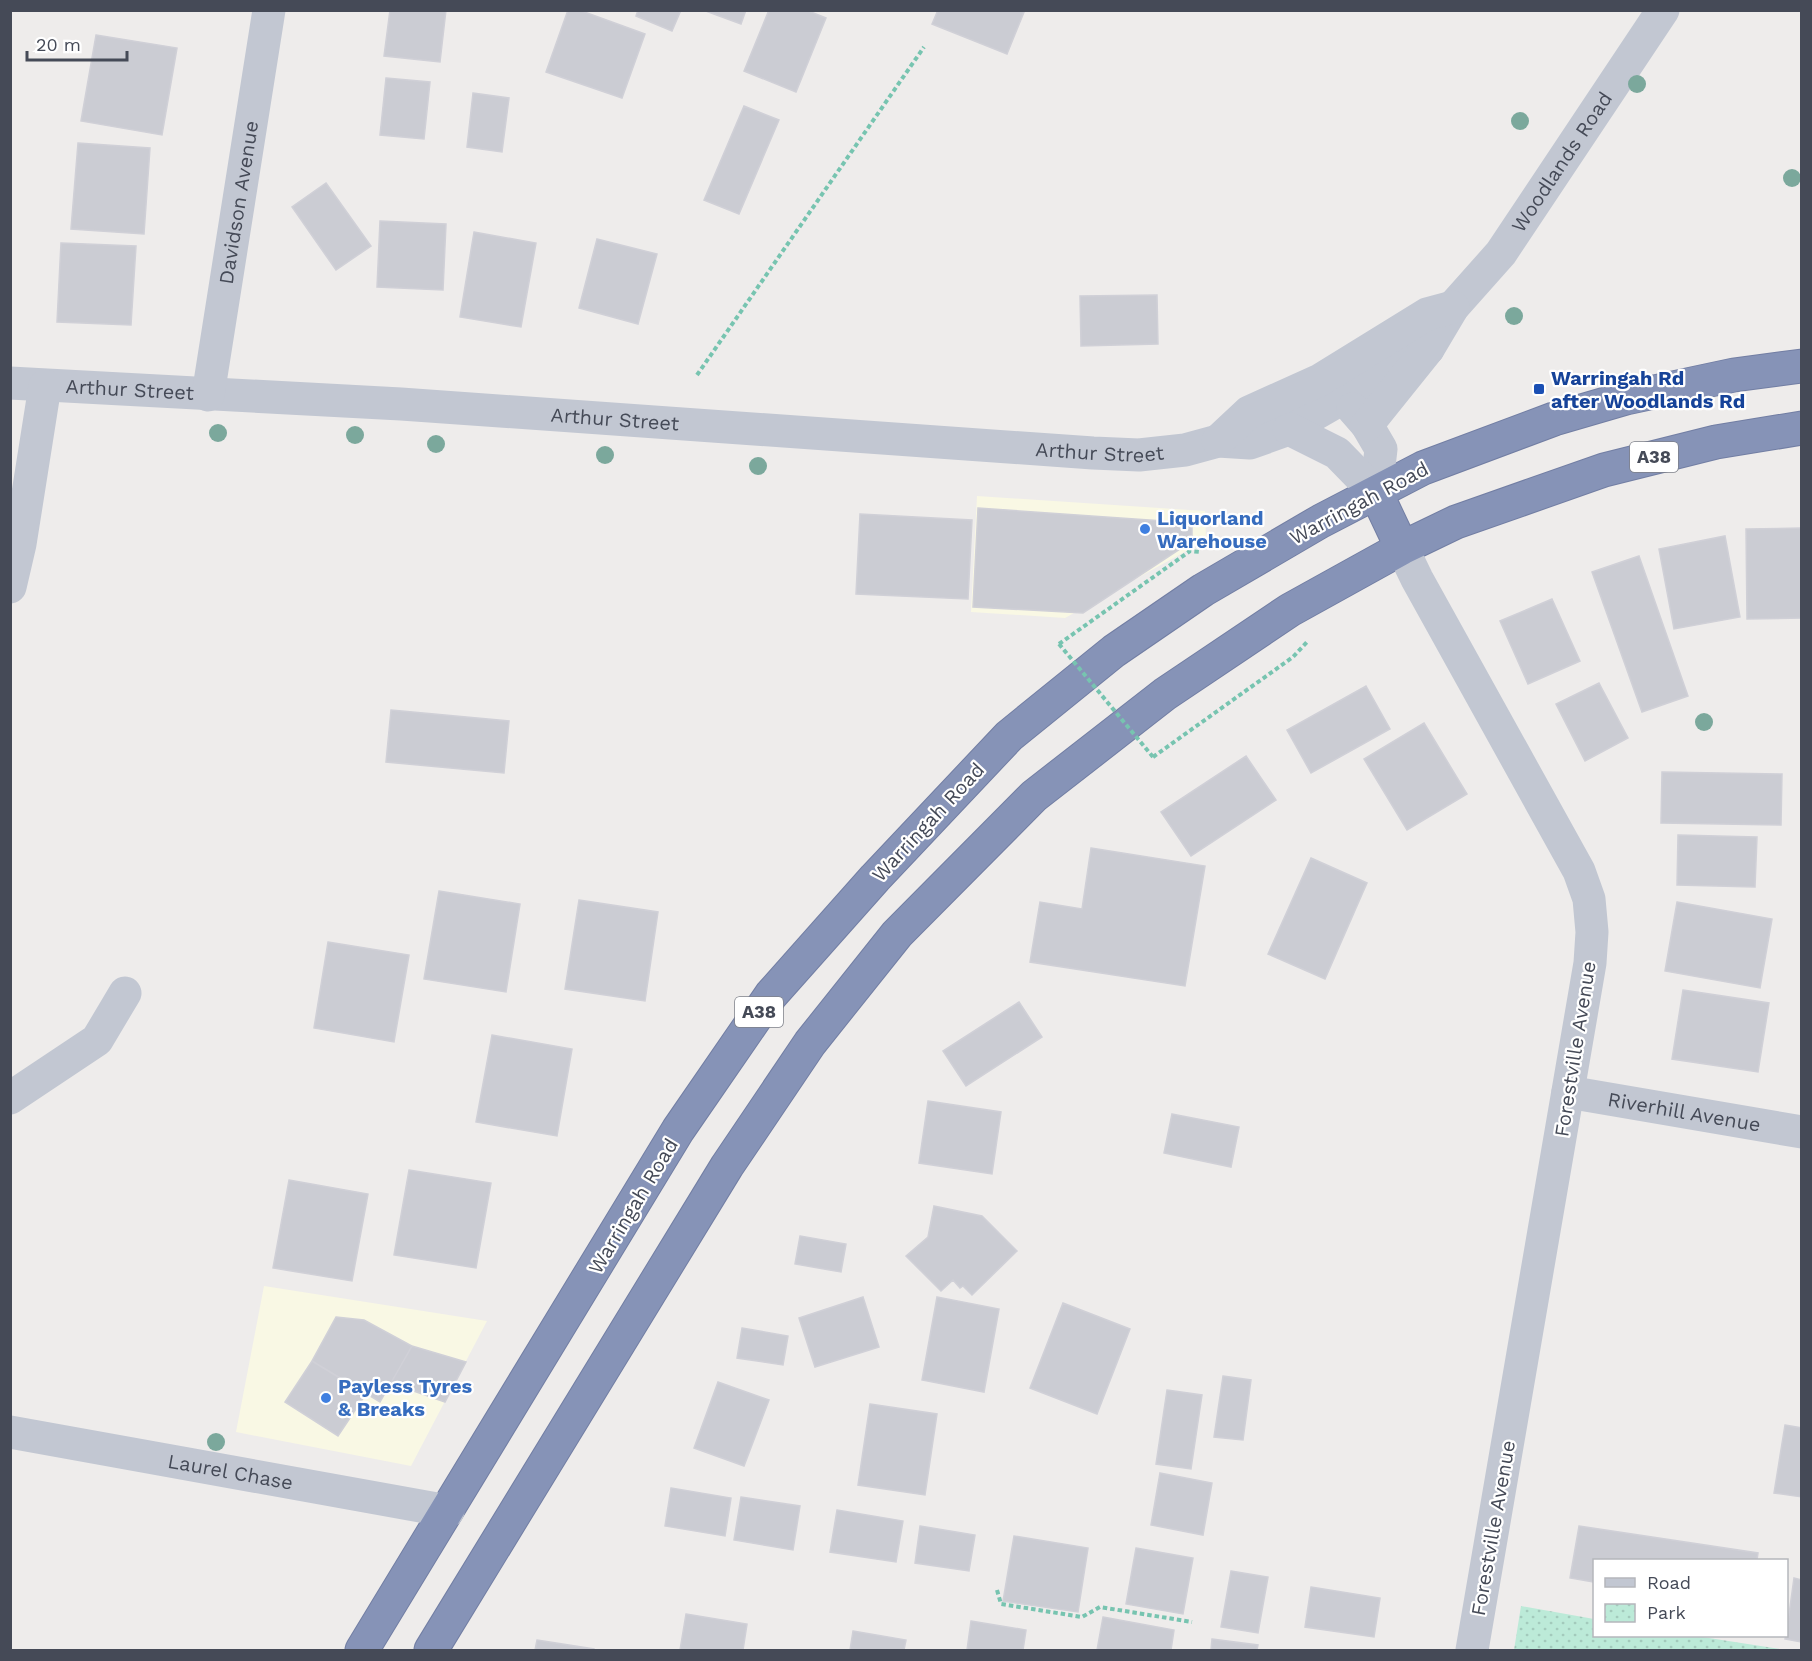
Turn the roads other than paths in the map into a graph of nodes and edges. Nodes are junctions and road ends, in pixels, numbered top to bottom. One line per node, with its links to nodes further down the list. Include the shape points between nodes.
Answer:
1 (269, 10): 9 (street, Davidson Avenue)
2 (1663, 10): 3 (street, Woodlands Road, via 1501,253)
3 (1453, 307): 4 (street, Woodlands Road); 8 (street, Woodlands Road, via 1427,314)
4 (1428, 349): 8 (street, Woodlands Road); 10 (street, Woodlands Road)
5 (1802, 366): 14 (highway, Warringah Road / A38, via 1734,375 1615,401 1554,419 1423,468)
6 (10, 383): 7 (street, Arthur Street)
7 (45, 386): 9 (street, Arthur Street); 16 (street)
8 (1331, 389): 10 (street); 12 (street, Woodlands Road); 13 (street, Arthur Street, via 1249,412)
9 (208, 395): 13 (street, Arthur Street, via 400,404 1093,453 1185,450)
10 (1367, 425): 14 (street, via 1381,449)
11 (1802, 428): 15 (highway, A38, via 1716,442 1604,470 1456,522)
12 (1289, 429): 13 (street, Arthur Street, via 1250,443); 14 (street, via 1336,453)
13 (1218, 441)
14 (1376, 494): 15 (highway, Forestville Avenue); 22 (highway, Warringah Road / A38, via 1321,521 1203,590 1114,651 1009,736 876,878 771,995 678,1130)
15 (1402, 548): 18 (street, Forestville Avenue, via 1579,871 1589,899 1590,963); 24 (highway, A38, via 1290,610 1165,694 1034,796 897,934 810,1043 727,1166)
16 (10, 587)
17 (125, 993): 19 (street, via 97,1040)
18 (1568, 1092): 20 (street, Riverhill Avenue); 25 (street, Forestville Avenue)
19 (10, 1098)
20 (1802, 1132)
21 (10, 1432): 22 (street, Laurel Chase)
22 (448, 1511): 23 (highway, Warringah Road / A38)
23 (362, 1650)
24 (430, 1650)
25 (1472, 1650)

